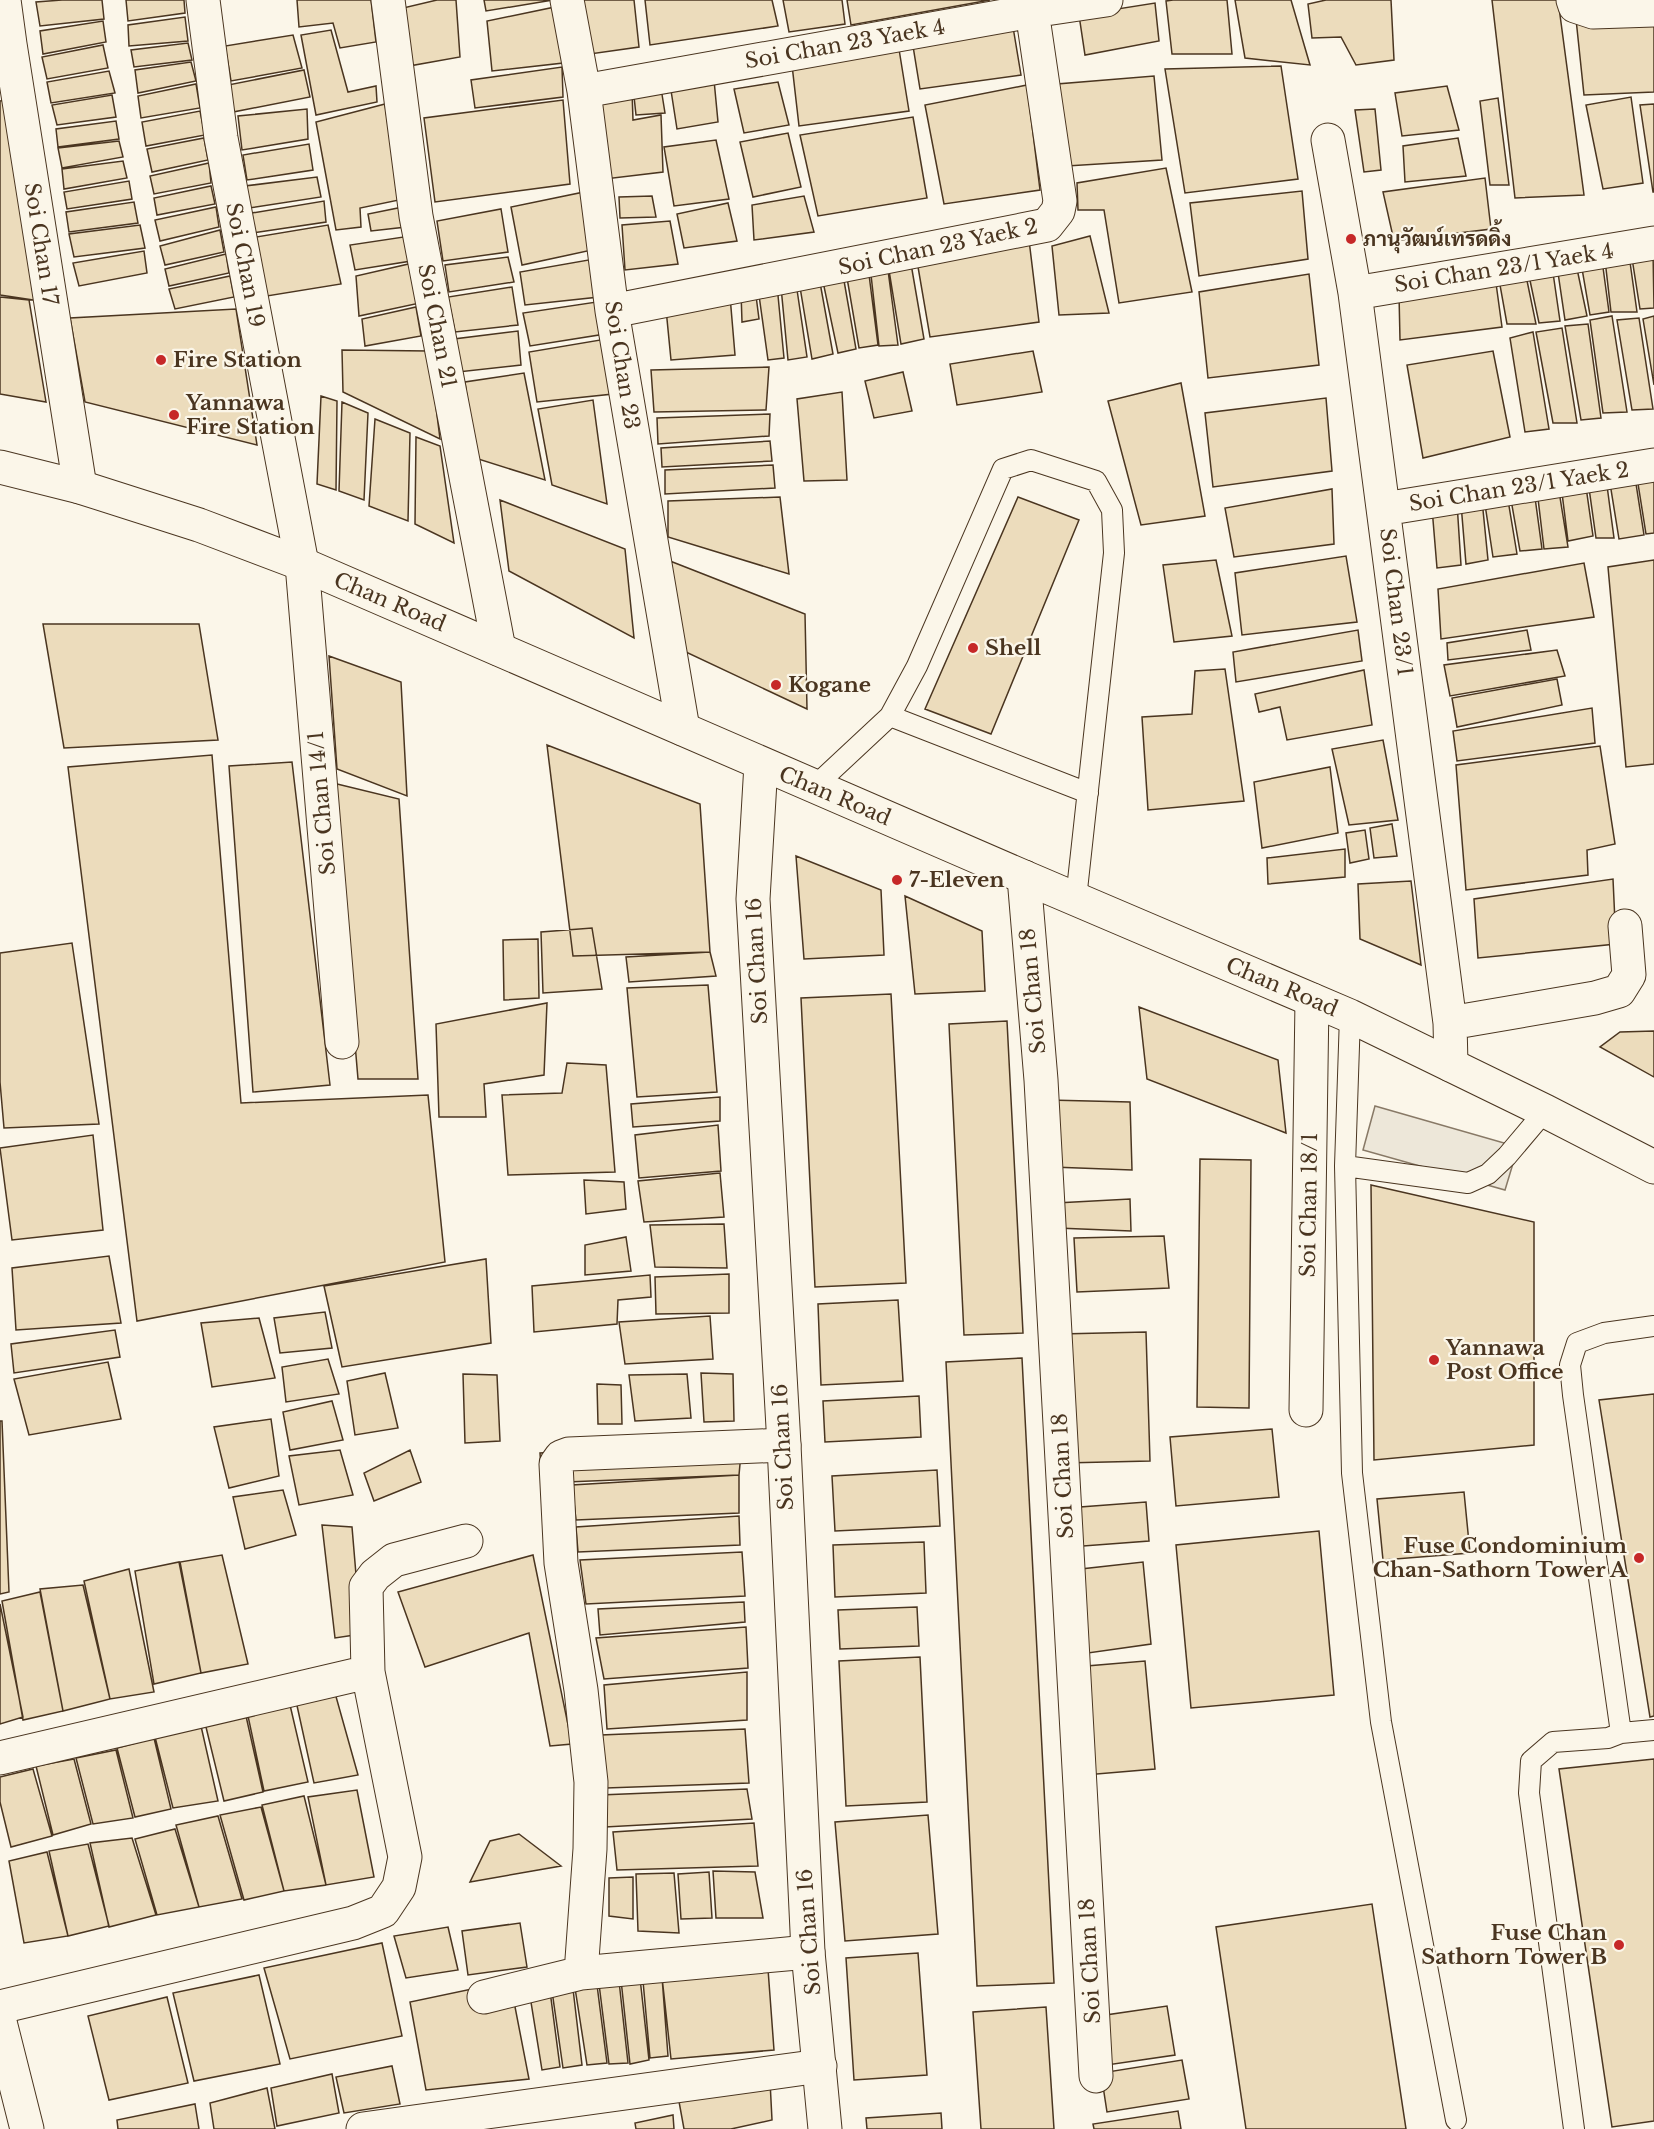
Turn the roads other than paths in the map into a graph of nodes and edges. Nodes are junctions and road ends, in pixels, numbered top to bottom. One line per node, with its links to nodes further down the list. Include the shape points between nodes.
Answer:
1 (4, 0): 16 (street, Soi Chan 17)
2 (203, 0): 18 (street, Soi Chan 19, via 221,138)
3 (388, 0): 19 (street, Soi Chan 21, via 416,216)
4 (567, 0): 9 (street, Soi Chan 23)
5 (1106, 0): 8 (street, Soi Chan 23 Yaek 4)
6 (1572, 0): 7 (street, via 1575,6 1593,12)
7 (1654, 10)
8 (1032, 11): 9 (street, Soi Chan 23 Yaek 4); 13 (street, Soi Chan 23 Yaek 2, via 1060,201 1058,211 1047,225)
9 (584, 91): 13 (street, Soi Chan 23)
10 (1328, 141): 12 (street, Soi Chan 23/1)
11 (1654, 243): 12 (street, Soi Chan 23/1 Yaek 4)
12 (1355, 293): 17 (street, Soi Chan 23/1)
13 (612, 311): 21 (street, Soi Chan 23)
14 (1654, 465): 17 (street, Soi Chan 23/1 Yaek 2)
15 (0, 467): 16 (street, Chan Road)
16 (80, 487): 18 (street, Chan Road, via 200,525)
17 (1384, 509): 30 (street, Soi Chan 23/1)
18 (302, 564): 19 (street, Chan Road); 31 (street, Soi Chan 14/1)
19 (499, 650): 21 (street, Chan Road)
20 (890, 716): 23 (lane); 24 (lane); 24 (lane, via 917,666 1003,469 1031,460 1096,481 1112,510 1114,553)
21 (683, 729): 22 (street, Chan Road)
22 (761, 764): 23 (street, Chan Road); 38 (street, Soi Chan 16, via 753,899)
23 (815, 786): 25 (street, Chan Road)
24 (1088, 793): 26 (lane)
25 (1024, 877): 26 (street, Chan Road); 50 (street, Soi Chan 18, via 1042,1092)
26 (1076, 899): 28 (street, Chan Road)
27 (1624, 926): 30 (street, via 1629,975 1619,991)
28 (1312, 1000): 29 (street, Chan Road); 37 (street, Soi Chan 18/1)
29 (1350, 1016): 32 (street, Chan Road); 34 (lane)
30 (1450, 1023): 32 (street, Soi Chan 23/1)
31 (342, 1042)
32 (1451, 1065): 33 (street, Chan Road)
33 (1545, 1111): 34 (lane, via 1488,1174 1467,1183); 35 (street, Chan Road)
34 (1345, 1166): 51 (lane, via 1352,1473 1381,1722)
35 (1654, 1167)
36 (1654, 1326): 42 (lane, via 1604,1333 1576,1343 1570,1365)
37 (1306, 1410)
38 (784, 1445): 44 (street, Soi Chan 16); 45 (street, via 569,1454 556,1464 561,1563 591,1782)
39 (466, 1541): 40 (street, via 394,1560 366,1587)
40 (368, 1672): 43 (street); 47 (street, via 405,1857 399,1887 383,1911 353,1923)
41 (1654, 1730): 42 (lane)
42 (1621, 1732): 55 (lane, via 1608,1738 1553,1742 1531,1761 1529,1793)
43 (0, 1758)
44 (808, 1952): 45 (street); 49 (street, Soi Chan 16)
45 (581, 1973): 46 (street)
46 (484, 1997)
47 (0, 2007)
48 (0, 2022): 52 (street)
49 (820, 2066): 53 (street); 54 (street, Soi Chan 16)
50 (1096, 2076)
51 (1456, 2120)
52 (27, 2129)
53 (363, 2129)
54 (825, 2129)
55 (1574, 2129)

